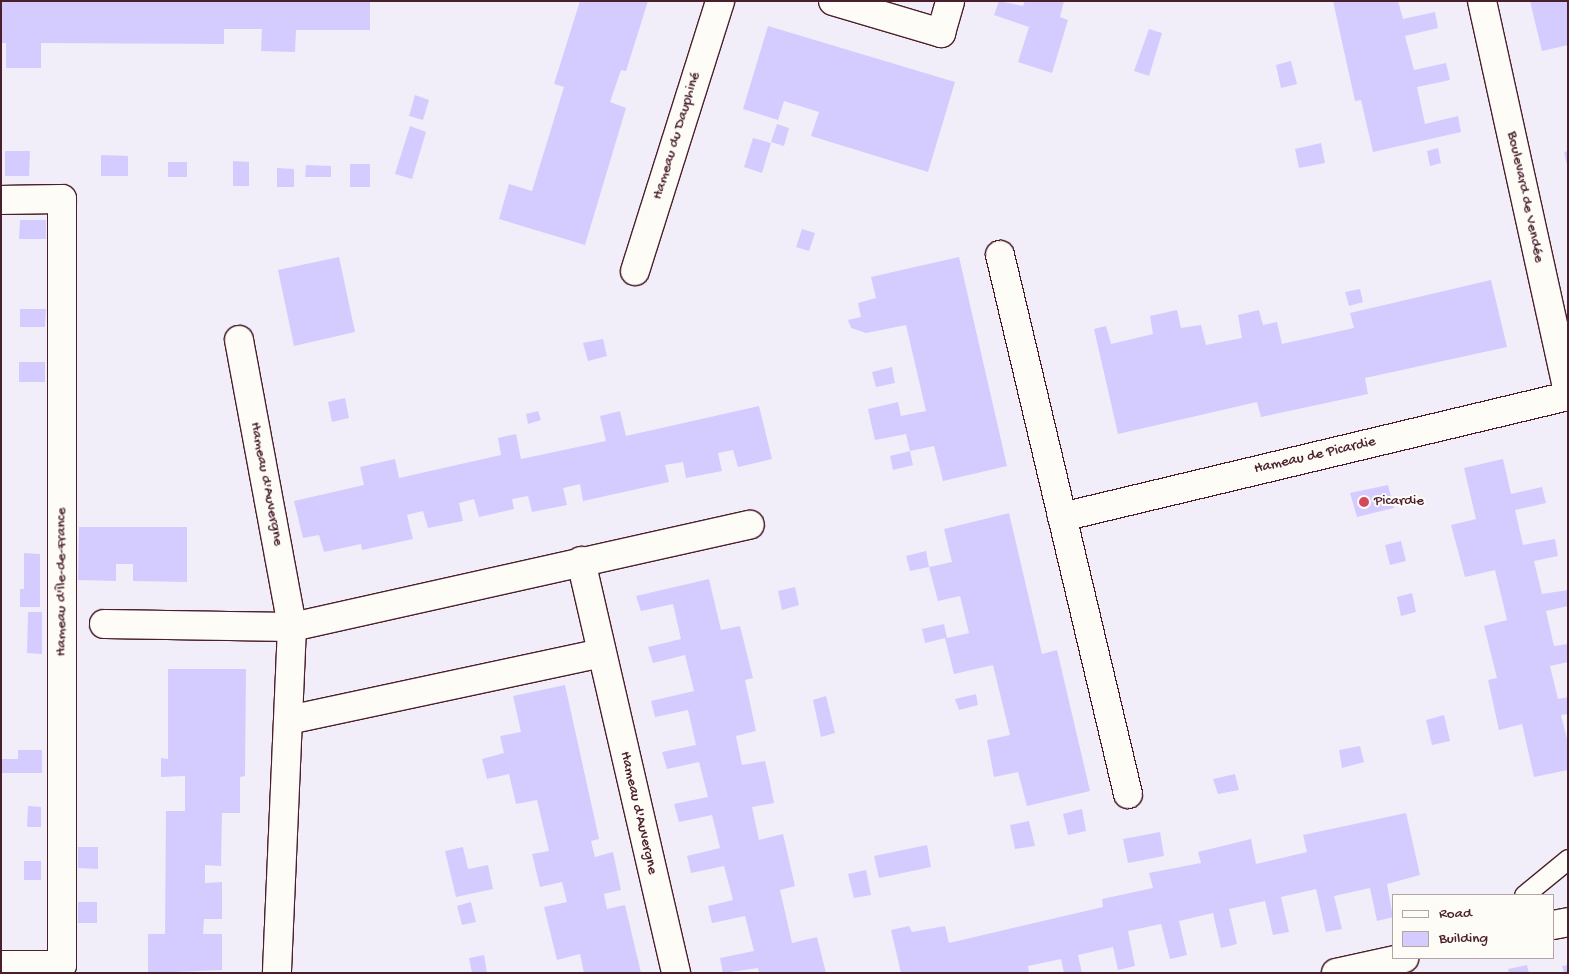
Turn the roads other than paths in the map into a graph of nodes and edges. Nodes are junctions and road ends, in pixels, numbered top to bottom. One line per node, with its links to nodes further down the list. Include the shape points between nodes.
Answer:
1 (720, 1): 7 (street, Hameau du Dauphiné)
2 (833, 1): 3 (street, via 941,32)
3 (950, 1)
4 (1482, 1): 9 (street, Boulevard de Vendée)
5 (1, 200): 23 (street, Hameau d'Île-de-France, via 62,199 62,965)
6 (1000, 256): 10 (street)
7 (635, 271)
8 (239, 340): 14 (street, Hameau d'Auvergne)
9 (1568, 395): 10 (street, Hameau de Picardie)
10 (1062, 517): 17 (street)
11 (750, 525): 12 (street)
12 (581, 561): 14 (street); 15 (street, Hameau d'Auvergne)
13 (104, 624): 14 (street)
14 (292, 627): 16 (street, Hameau d'Auvergne)
15 (601, 653): 16 (street); 25 (street, Hameau d'Auvergne)
16 (289, 720): 24 (street, Hameau d'Auvergne)
17 (1128, 794)
18 (1568, 859): 19 (lane)
19 (1525, 894)
20 (1568, 922): 21 (street)
21 (1554, 925)
22 (1399, 959): 26 (street)
23 (1, 965)
24 (277, 973)
25 (676, 973)
26 (1336, 973)

